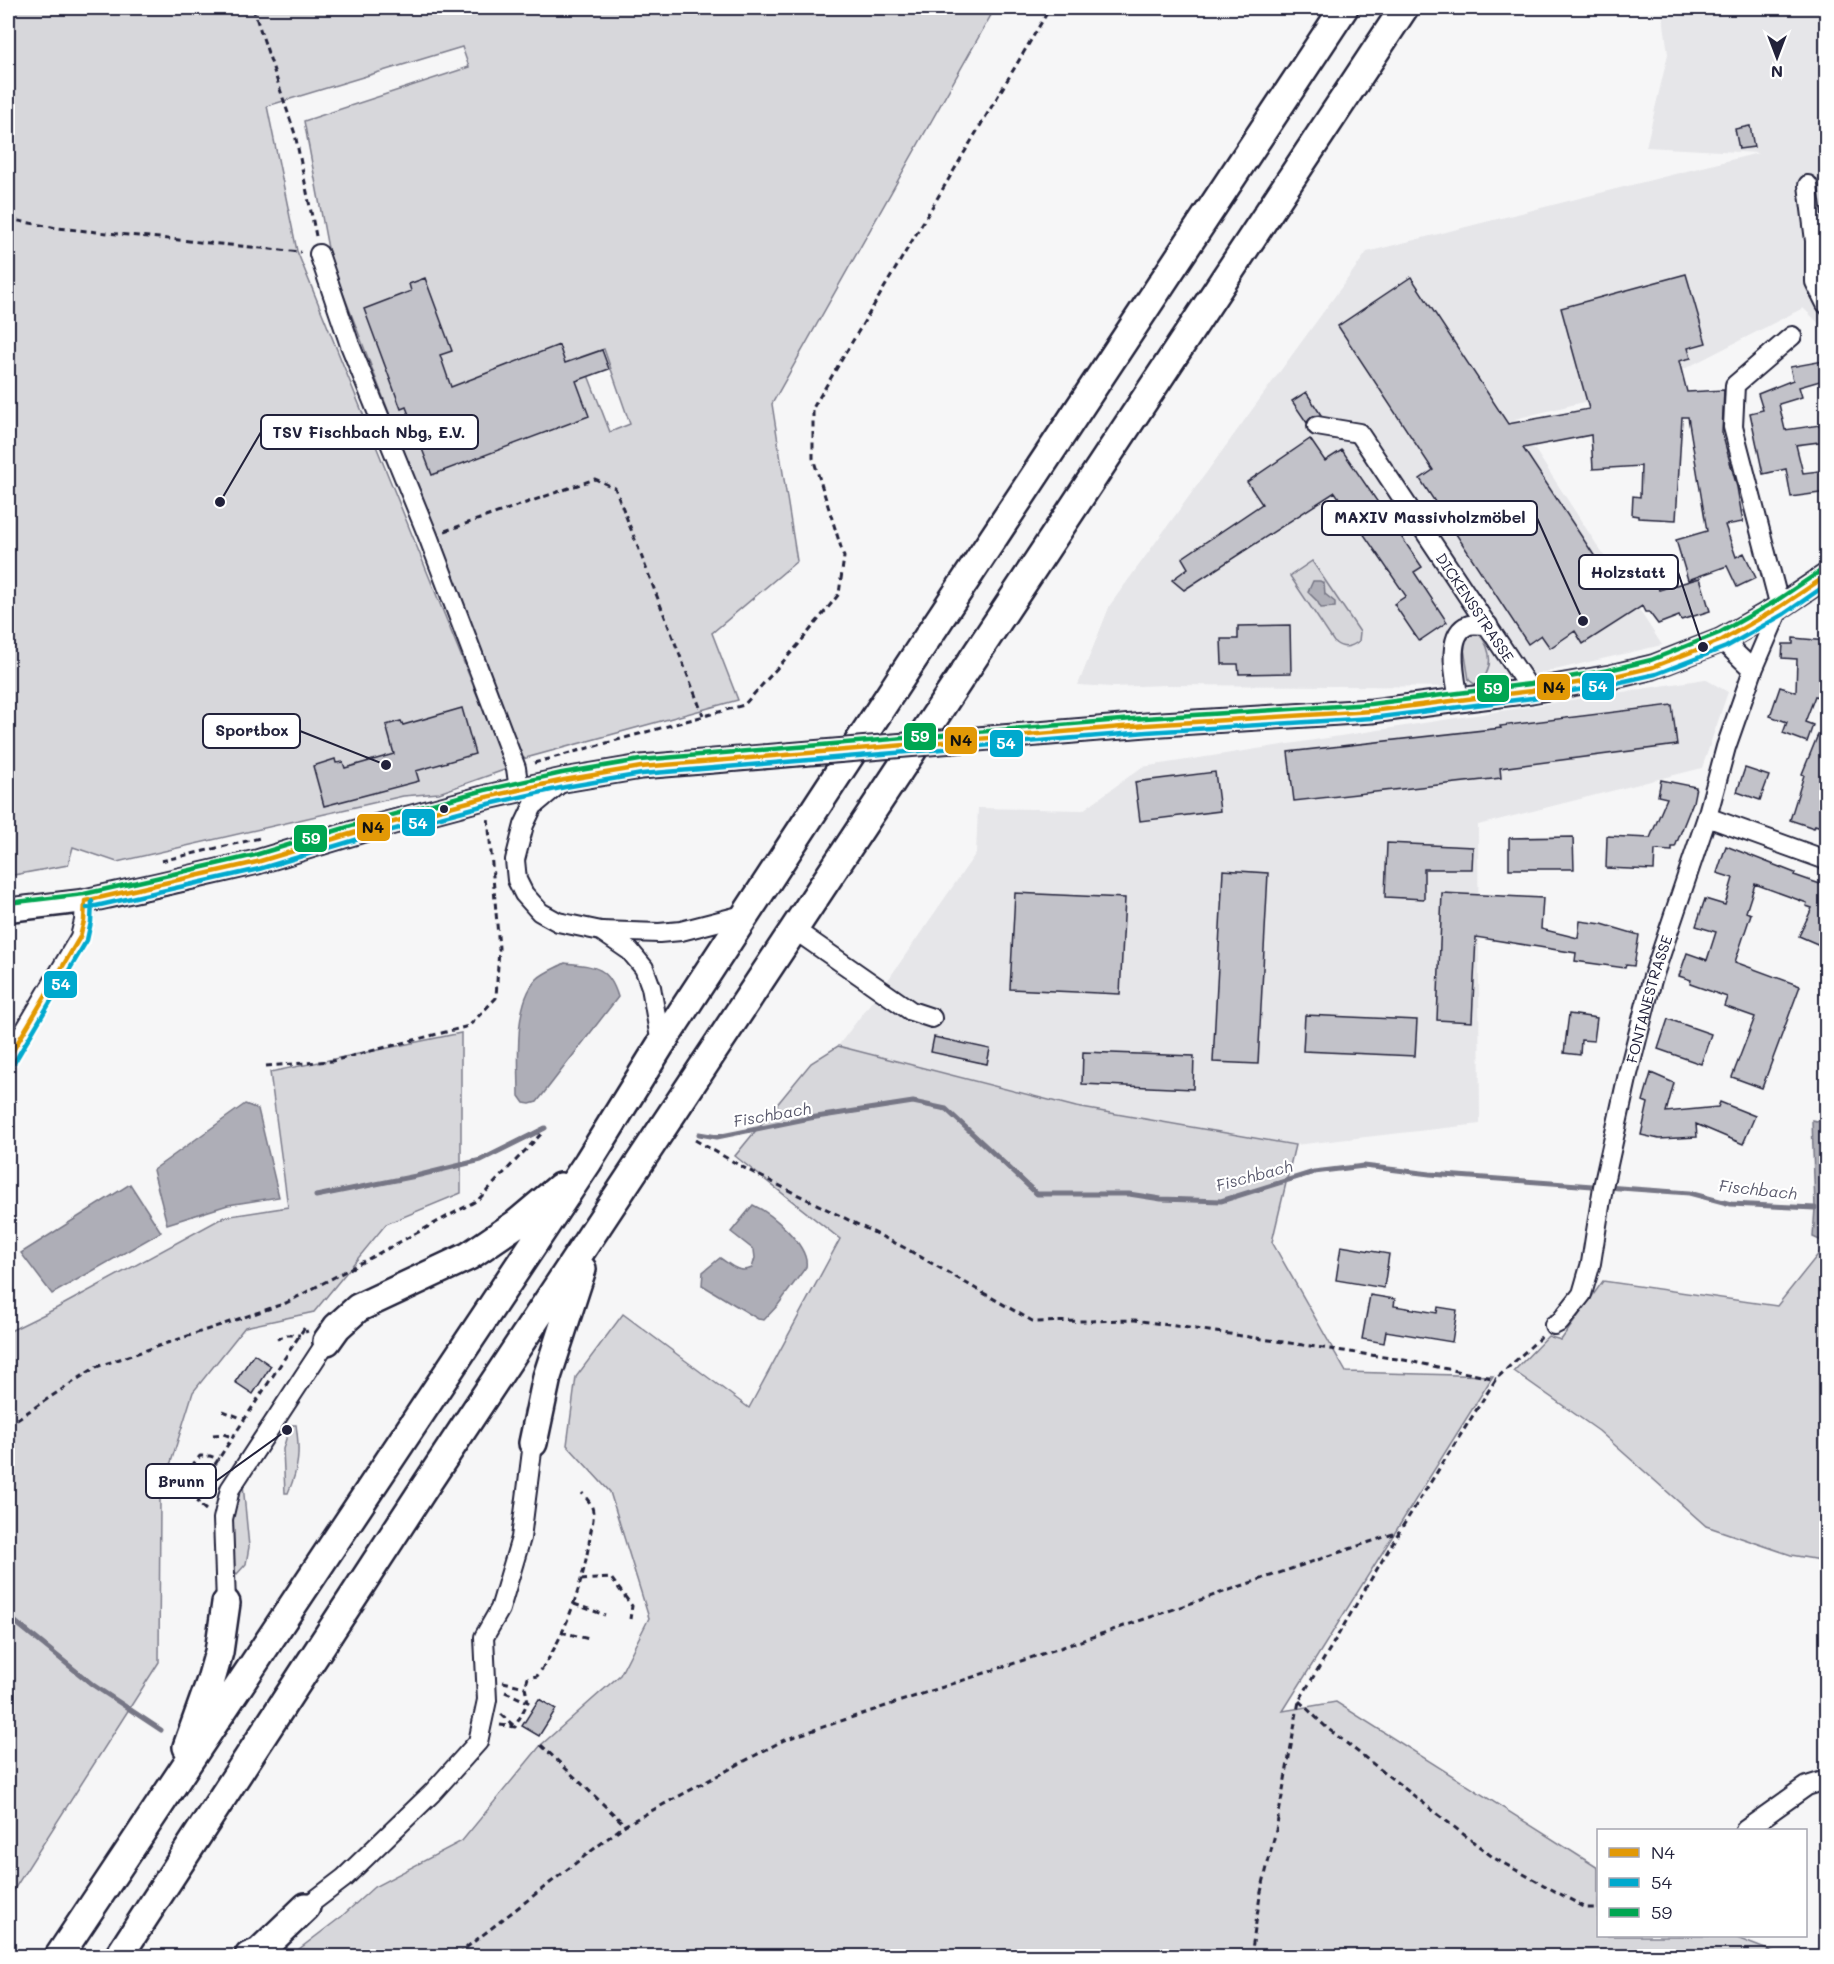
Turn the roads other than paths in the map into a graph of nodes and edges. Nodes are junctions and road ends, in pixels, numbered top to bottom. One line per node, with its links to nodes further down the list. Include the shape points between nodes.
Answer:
1 (1344, 8): 21 (highway)
2 (1404, 8): 22 (highway)
3 (1808, 185): 5 (street, via 1815,282)
4 (319, 254): 15 (street, via 350,345 428,536)
5 (1827, 304)
6 (1792, 336): 9 (street, via 1735,385 1733,427)
7 (1317, 426): 10 (street, DICKENSSTRASSE, via 1359,433)
8 (1827, 576): 9 (main road)
9 (1780, 607): 11 (main road); 12 (street, FONTANESTRASSE)
10 (1488, 625): 13 (street, DICKENSSTRASSE); 14 (street, via 1469,625 1454,642)
11 (1722, 640): 12 (street); 13 (main road, via 1653,667)
12 (1753, 670): 17 (street, FONTANESTRASSE)
13 (1531, 691): 14 (main road)
14 (1459, 700): 16 (main road, bridge, via 1372,711 1146,725 641,767)
15 (518, 779): 16 (main road); 19 (main road, via 487,797 257,862)
16 (564, 780): 23 (street, via 533,806 524,825 514,860 517,880 540,912 558,922)
17 (1707, 817): 18 (street); 29 (street, FONTANESTRASSE, via 1652,980 1582,1294)
18 (1827, 860)
19 (85, 901): 20 (main road); 26 (street, via 80,937)
20 (8, 910)
21 (747, 914): 23 (street, via 670,932); 25 (highway)
22 (795, 930): 24 (street, via 911,1011); 28 (highway)
23 (601, 932): 25 (street, via 630,951 644,968)
24 (932, 1018)
25 (661, 1044): 27 (highway)
26 (8, 1059)
27 (588, 1162): 30 (highway, via 516,1224 469,1256 358,1308 337,1327); 34 (highway)
28 (594, 1233): 31 (highway, via 547,1377); 38 (highway)
29 (1554, 1325)
30 (321, 1351): 32 (street, via 230,1489 223,1526)
31 (533, 1443): 36 (street, via 521,1538 500,1609 484,1637 487,1700 478,1742 432,1793 344,1878)
32 (226, 1603): 34 (highway, via 211,1680)
33 (1827, 1780): 35 (street, via 1807,1786)
34 (164, 1801): 37 (highway)
35 (1746, 1829)
36 (306, 1907): 39 (highway, via 259,1952)
37 (59, 1956)
38 (119, 1956)
39 (249, 1956)

